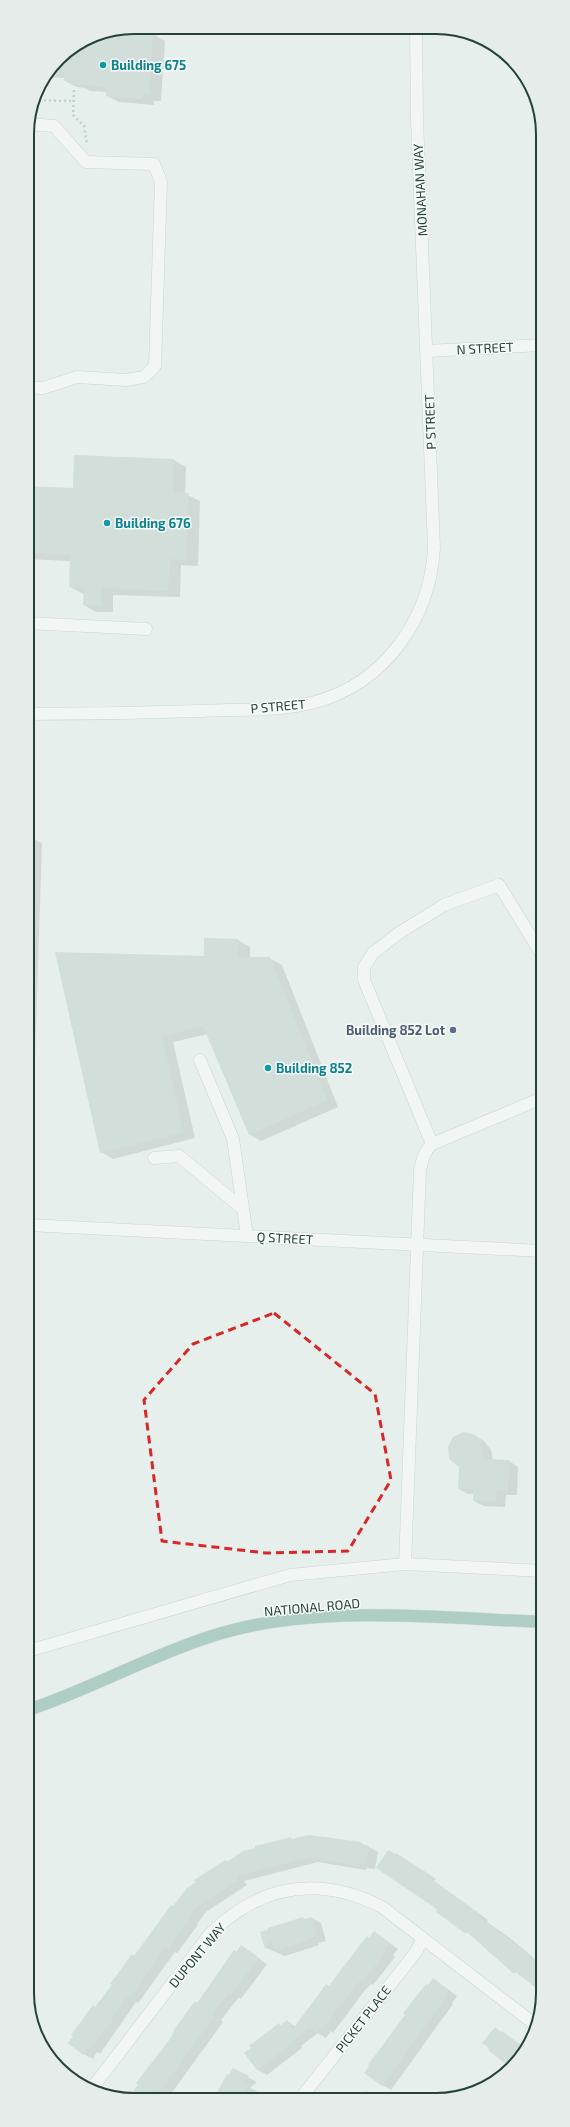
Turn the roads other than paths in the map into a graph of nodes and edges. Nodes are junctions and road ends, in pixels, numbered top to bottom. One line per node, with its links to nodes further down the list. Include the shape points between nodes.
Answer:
1 (416, 34): 4 (street, MONAHAN WAY)
2 (34, 124): 5 (street, via 54,126 86,162 154,164 161,182 155,366 144,377 126,380 77,377 43,388)
3 (536, 345): 4 (street, N STREET)
4 (427, 352): 8 (street, P STREET, via 433,564 427,594 416,620 398,647 375,671 331,696 296,706 120,714)
5 (34, 387)
6 (34, 623): 7 (street)
7 (146, 629)
8 (34, 714)
9 (536, 945): 12 (street, via 499,885 444,905 399,933 373,953 364,967 364,980)
10 (200, 1060): 14 (street, via 233,1139)
11 (536, 1101): 12 (street)
12 (432, 1144): 17 (street, via 426,1150 420,1170)
13 (154, 1158): 14 (street, via 179,1156)
14 (242, 1208): 16 (street)
15 (34, 1225): 16 (street, Q STREET)
16 (247, 1236): 17 (street, Q STREET)
17 (416, 1244): 18 (street, Q STREET); 19 (street)
18 (536, 1250)
19 (406, 1564): 20 (street); 22 (street, via 290,1574)
20 (536, 1571)
21 (536, 1622): 23 (main road, NATIONAL ROAD, via 365,1616 300,1619 257,1625 214,1635)
22 (34, 1649)
23 (34, 1708)
24 (423, 1938): 25 (street, DUPONT WAY); 26 (street, DUPONT WAY, via 382,1907 363,1897 343,1891 300,1888 258,1899 232,1914 210,1934); 27 (street, PICKET PLACE, via 416,1952)
25 (532, 2023)
26 (95, 2085)
27 (304, 2093)

